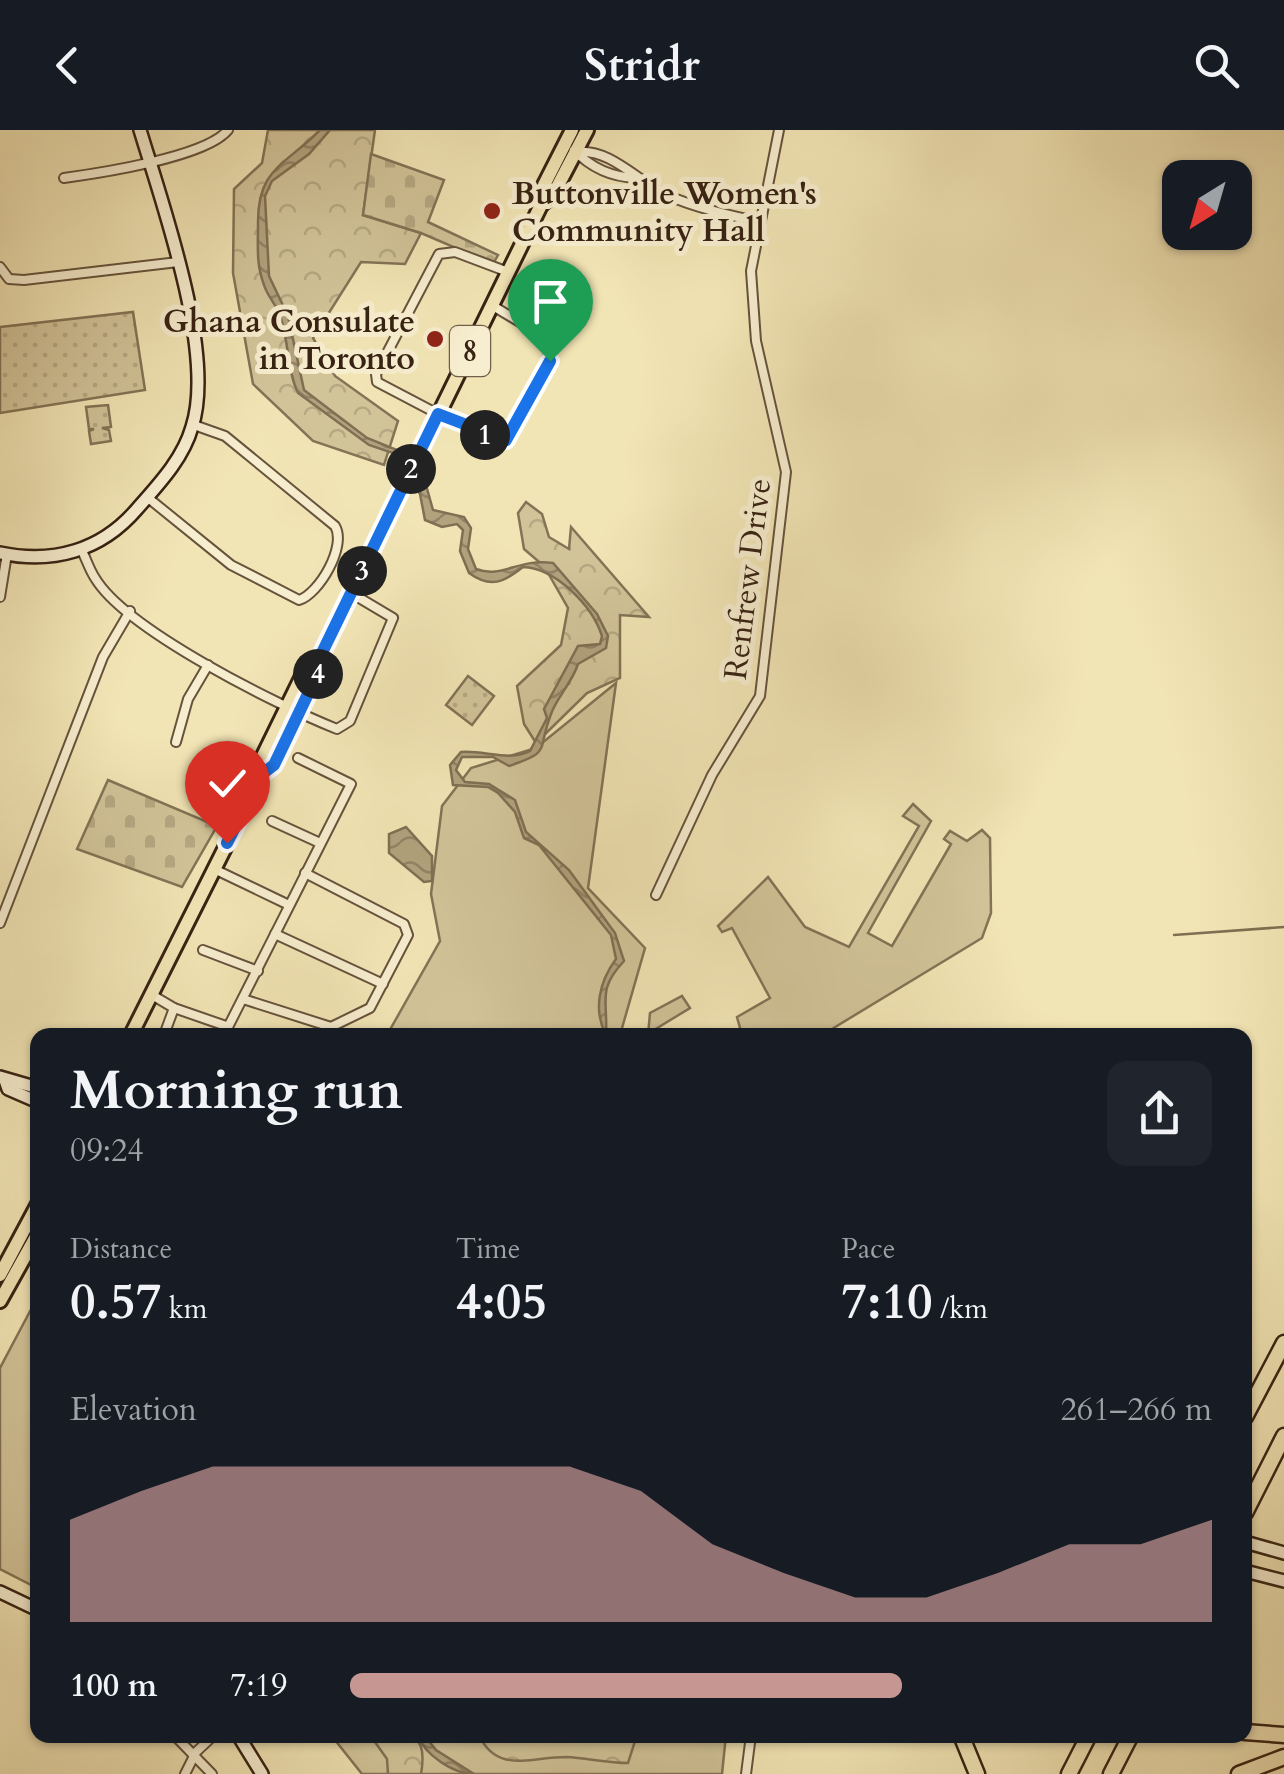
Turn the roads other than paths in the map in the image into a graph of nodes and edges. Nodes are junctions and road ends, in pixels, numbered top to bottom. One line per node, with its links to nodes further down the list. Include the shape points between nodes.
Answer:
1 (140, 130): 7 (street)
2 (228, 130): 7 (street, via 220,139)
3 (572, 130): 6 (main road, 8)
4 (587, 130): 6 (main road, 8)
5 (779, 130): 9 (street, Renfrew Drive)
6 (571, 148): 9 (street, via 616,178 636,178 675,198); 12 (main road, 8)
7 (150, 164): 8 (street); 10 (street)
8 (64, 178)
9 (762, 222): 32 (street, Renfrew Drive, via 751,271 752,314 786,472 760,696 719,762)
10 (178, 262): 11 (street, via 24,280 9,279); 15 (street, via 197,387)
11 (0, 266)
12 (508, 272): 13 (main road, 8); 14 (street, via 442,251 376,374 377,382)
13 (492, 306): 14 (main road, 8); 14 (street, via 551,338 555,351 506,440)
14 (438, 414): 19 (main road, 8)
15 (194, 425): 16 (street); 16 (street, via 225,436 336,526 339,542 315,591 299,600 241,571)
16 (147, 497): 17 (street, via 114,532)
17 (81, 550): 18 (street, via 51,557); 21 (street, via 94,577)
18 (4, 554): 20 (street)
19 (351, 593): 23 (main road, 8, via 318,673); 23 (street, via 393,618 350,721 337,729)
20 (0, 597)
21 (130, 610): 22 (street); 31 (street, via 103,657)
22 (208, 665): 23 (street); 24 (street, via 188,700)
23 (293, 709): 28 (main road, 8, via 274,765 262,774)
24 (176, 742)
25 (298, 758): 27 (street, via 351,784)
26 (272, 821): 27 (street)
27 (320, 843): 29 (street)
28 (214, 869): 33 (street); 39 (main road, 8)
29 (305, 873): 33 (street); 38 (street, via 404,924 408,935)
30 (0, 886): 31 (street)
31 (14, 891): 34 (street)
32 (656, 895)
33 (289, 905): 35 (street)
34 (0, 923)
35 (276, 934): 37 (street); 38 (street)
36 (203, 950): 37 (street)
37 (258, 971): 40 (street)
38 (383, 984): 40 (street, via 370,1008 330,1027)
39 (152, 994): 41 (street); 42 (main road, 8)
40 (243, 998): 45 (street)
41 (174, 1008): 43 (street); 44 (street)
42 (135, 1028)
43 (167, 1028)
44 (220, 1028)
45 (226, 1028)
46 (3, 1078): 47 (street); 48 (street, via 9,1090)
47 (30, 1085)
48 (30, 1099)
49 (30, 1219): 51 (main road)
50 (30, 1247): 52 (main road)
51 (0, 1275)
52 (0, 1300)
53 (1284, 1343): 54 (highway)
54 (1252, 1404)
55 (1284, 1436): 56 (highway)
56 (1252, 1500)
57 (1252, 1544): 58 (street)
58 (1284, 1553)
59 (1252, 1574): 60 (street)
60 (1284, 1582)
61 (0, 1592): 62 (street)
62 (30, 1606)
63 (1252, 1732): 64 (highway)
64 (1284, 1734)
65 (184, 1743): 72 (street)
66 (206, 1743): 72 (street)
67 (243, 1743): 76 (street)
68 (750, 1743): 77 (street)
69 (965, 1743): 78 (highway)
70 (1085, 1743): 79 (highway)
71 (1127, 1743): 80 (highway)
72 (196, 1752): 74 (street); 75 (street)
73 (1284, 1758): 81 (highway)
74 (185, 1774)
75 (212, 1774)
76 (262, 1774)
77 (746, 1774)
78 (977, 1774)
79 (1069, 1774)
80 (1111, 1774)
81 (1239, 1774)

